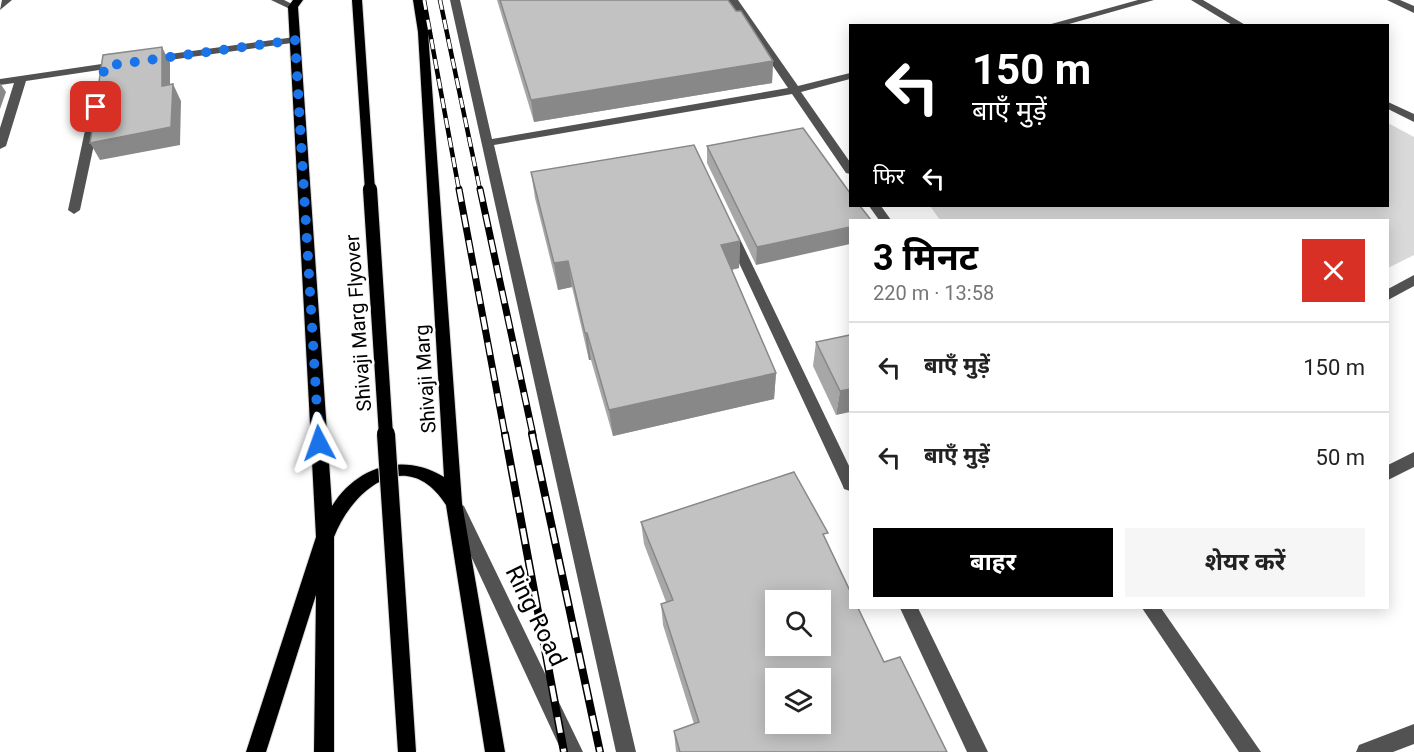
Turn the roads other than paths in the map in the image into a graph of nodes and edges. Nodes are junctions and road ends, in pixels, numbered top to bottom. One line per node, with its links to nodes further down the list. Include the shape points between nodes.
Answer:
1 (7, 0): 11 (street)
2 (276, 0): 10 (street)
3 (357, 0): 42 (main road, Shivaji Marg Flyover, bridge)
4 (418, 0): 35 (main road, Shivaji Marg)
5 (455, 0): 25 (street)
6 (733, 0): 21 (street)
7 (1149, 0): 13 (street)
8 (1196, 0): 14 (street)
9 (1392, 0): 12 (street)
10 (296, 3): 15 (main road)
11 (0, 7)
12 (1414, 10)
13 (1057, 24)
14 (1238, 24)
15 (295, 40): 16 (street); 36 (main road)
16 (141, 61)
17 (129, 63): 19 (street, via 104,72)
18 (849, 76): 21 (street)
19 (21, 79): 20 (street); 26 (street)
20 (0, 82)
21 (795, 90): 25 (street); 27 (street)
22 (98, 99): 28 (street)
23 (1389, 106): 24 (street)
24 (1414, 119)
25 (488, 143): 45 (street)
26 (0, 146)
27 (849, 169)
28 (74, 210)
29 (724, 218): 34 (street)
30 (1414, 280): 31 (street)
31 (1389, 294)
32 (1414, 459): 33 (street)
33 (1389, 473)
34 (849, 482)
35 (454, 503): 36 (main road, via 439,483 424,474 386,470 368,477 352,491); 43 (main road, Shivaji Marg); 44 (street, Ring Road)
36 (325, 538): 40 (main road); 41 (main road)
37 (909, 609): 46 (street)
38 (1152, 609): 47 (street)
39 (1414, 734): 48 (street)
40 (256, 752)
41 (324, 752)
42 (407, 752)
43 (495, 752)
44 (573, 752)
45 (626, 752)
46 (978, 752)
47 (1251, 752)
48 (1366, 752)

